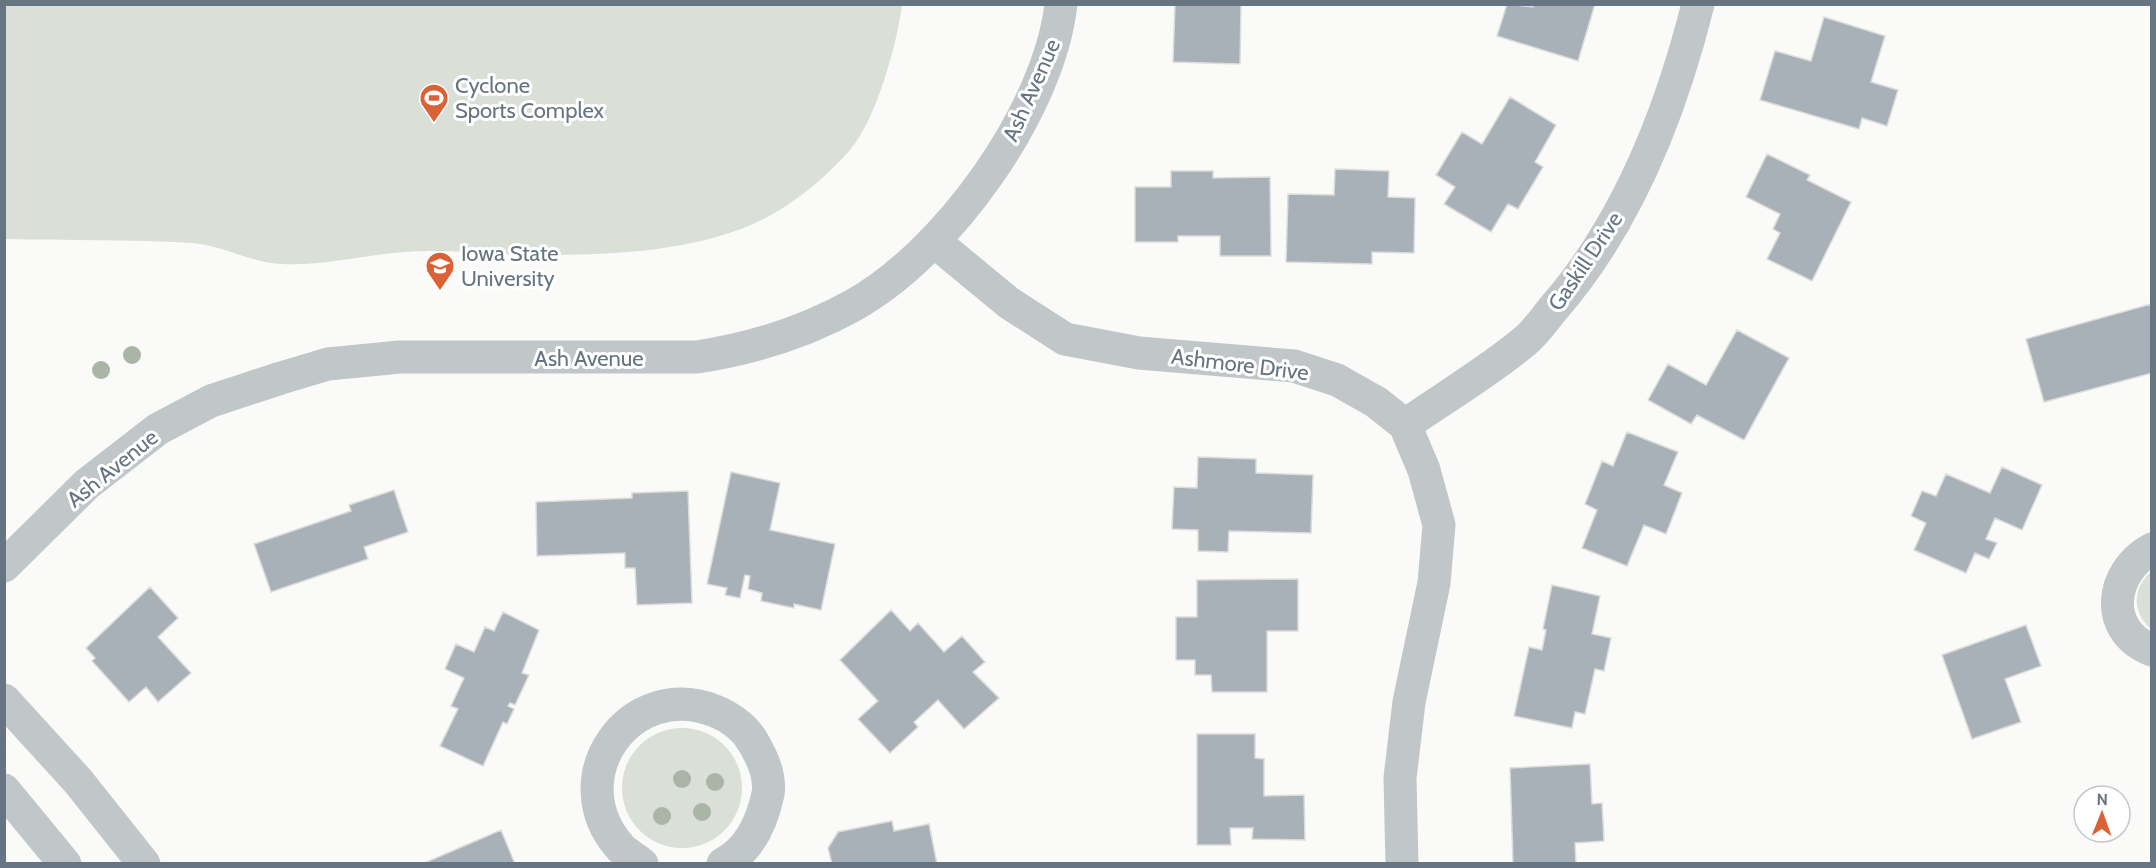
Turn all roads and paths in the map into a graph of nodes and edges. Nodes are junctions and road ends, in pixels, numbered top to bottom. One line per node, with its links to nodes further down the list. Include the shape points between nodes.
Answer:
1 (1061, 4): 3 (street, Ash Avenue, via 1056,34 1026,112 1004,152)
2 (1698, 4): 4 (street, Gaskill Drive, via 1652,144 1608,235 1526,340)
3 (934, 241): 4 (street, Ashmore Drive, via 1009,303 1065,339 1139,352 1294,366 1337,380 1376,402); 6 (street, Ash Avenue, via 898,275 852,307 730,352 678,358 400,357 328,364 211,401 158,429 87,484)
4 (1405, 425): 14 (street, Ashmore Drive, via 1424,470 1439,525 1434,584 1409,702 1400,778)
5 (2151, 549): 7 (street, via 2138,556 2126,570 2118,585 2117,603 2121,621 2131,636)
6 (4, 566)
7 (2151, 650)
8 (4, 700): 11 (street, via 78,781)
9 (4, 790): 10 (street)
10 (65, 864)
11 (144, 864)
12 (642, 864): 13 (street, via 621,848 606,826 597,800 598,773 607,747 624,726 646,711 672,703 699,704 727,715 749,735 764,760 768,789 763,818 748,844)
13 (723, 864)
14 (1402, 864)

